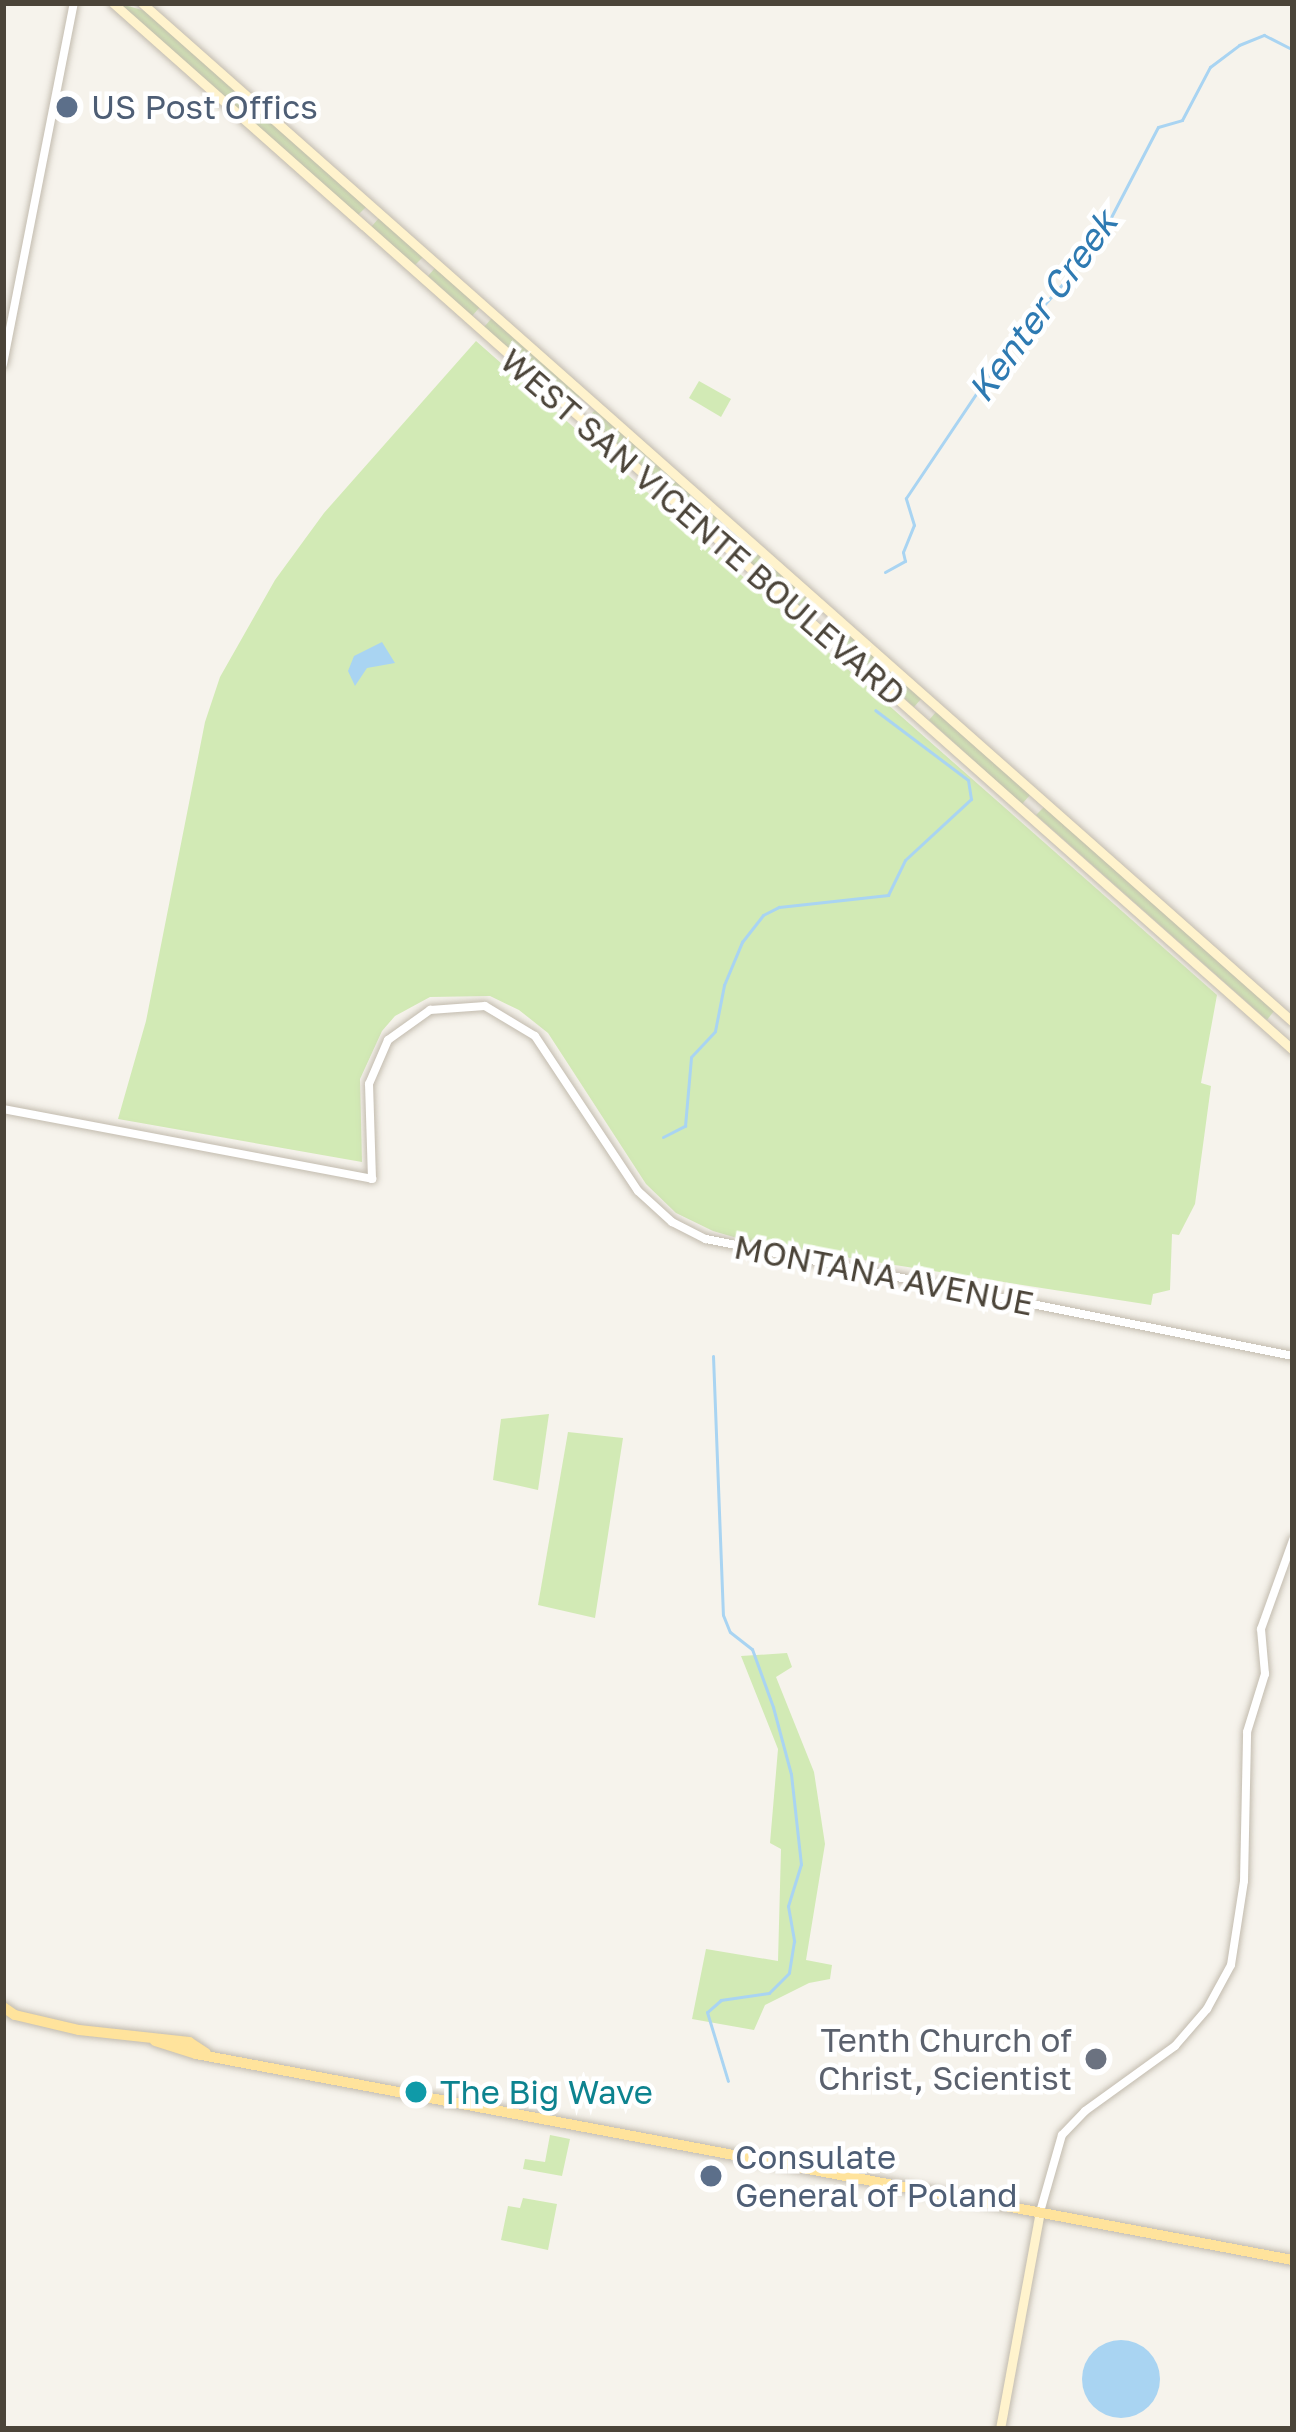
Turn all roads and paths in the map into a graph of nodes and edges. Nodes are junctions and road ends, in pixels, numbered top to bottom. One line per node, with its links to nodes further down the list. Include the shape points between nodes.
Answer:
1 (74, 3): 4 (street)
2 (113, 3): 6 (main road, WEST SAN VICENTE BOULEVARD)
3 (142, 3): 5 (main road, WEST SAN VICENTE BOULEVARD)
4 (3, 364)
5 (1293, 1022)
6 (1293, 1050)
7 (3, 1109): 8 (street, MONTANA AVENUE, via 372,1179 370,1084 388,1040 430,1010 485,1006 520,1023 548,1051 638,1191 706,1239)
8 (1293, 1356)
9 (1293, 1540): 12 (street, via 1261,1629 1265,1674 1247,1732 1244,1881 1231,1965 1174,2046 1062,2135)
10 (3, 2007): 11 (main road)
11 (9, 2017): 12 (main road)
12 (1040, 2212): 13 (main road); 14 (main road)
13 (1293, 2260)
14 (1000, 2429)

